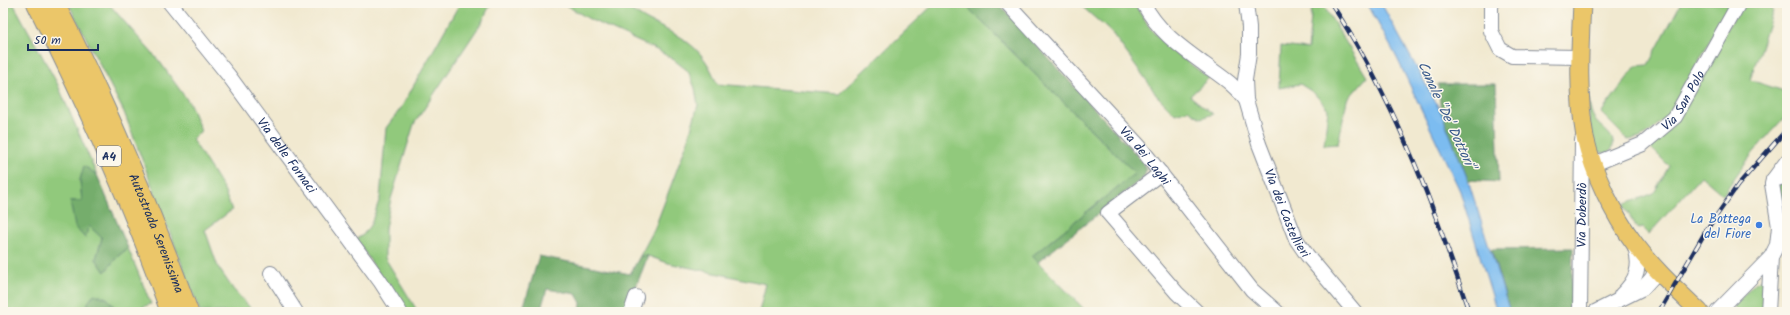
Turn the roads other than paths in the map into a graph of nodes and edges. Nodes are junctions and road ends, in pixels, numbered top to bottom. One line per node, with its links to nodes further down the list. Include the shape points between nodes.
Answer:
1 (37, 3): 24 (highway, Autostrada Serenissima / A4, via 103,142)
2 (54, 3): 25 (highway, Autostrada Serenissima / A4, via 120,143)
3 (170, 3): 27 (street, Via delle Fornaci, via 229,76)
4 (1007, 3): 15 (street, Via dei Laghi)
5 (1143, 3): 11 (street, Via dei Castellieri, via 1153,21 1168,36 1238,89)
6 (1246, 3): 11 (street, Via dei Castellieri, via 1249,54 1245,80)
7 (1492, 3): 10 (street, via 1491,31 1500,49 1512,56)
8 (1582, 3): 10 (main road)
9 (1739, 3): 14 (street, Via San Polo, via 1675,117 1643,144)
10 (1579, 57): 12 (main road)
11 (1246, 100): 31 (street, Via dei Castellieri, via 1259,144 1296,239)
12 (1583, 118): 14 (main road); 32 (street, Via Doberdò)
13 (1787, 161): 16 (street)
14 (1594, 164): 17 (main road, via 1603,189)
15 (1161, 173): 29 (street, via 1108,213 1177,293); 30 (street, Via dei Laghi, via 1252,290)
16 (1780, 178): 18 (street, via 1772,184 1779,227 1777,245)
17 (1634, 244): 19 (main road); 21 (street, via 1638,259)
18 (1771, 257): 35 (street); 36 (street)
19 (1656, 270): 21 (street, via 1652,278); 22 (main road)
20 (271, 273): 26 (street)
21 (1639, 283): 22 (street); 33 (street, via 1614,302)
22 (1678, 291): 34 (main road)
23 (636, 297): 28 (street)
24 (171, 312)
25 (188, 312)
26 (296, 312)
27 (400, 312)
28 (631, 312)
29 (1197, 312)
30 (1277, 312)
31 (1354, 312)
32 (1580, 312)
33 (1595, 312)
34 (1700, 312)
35 (1717, 312)
36 (1768, 312)

